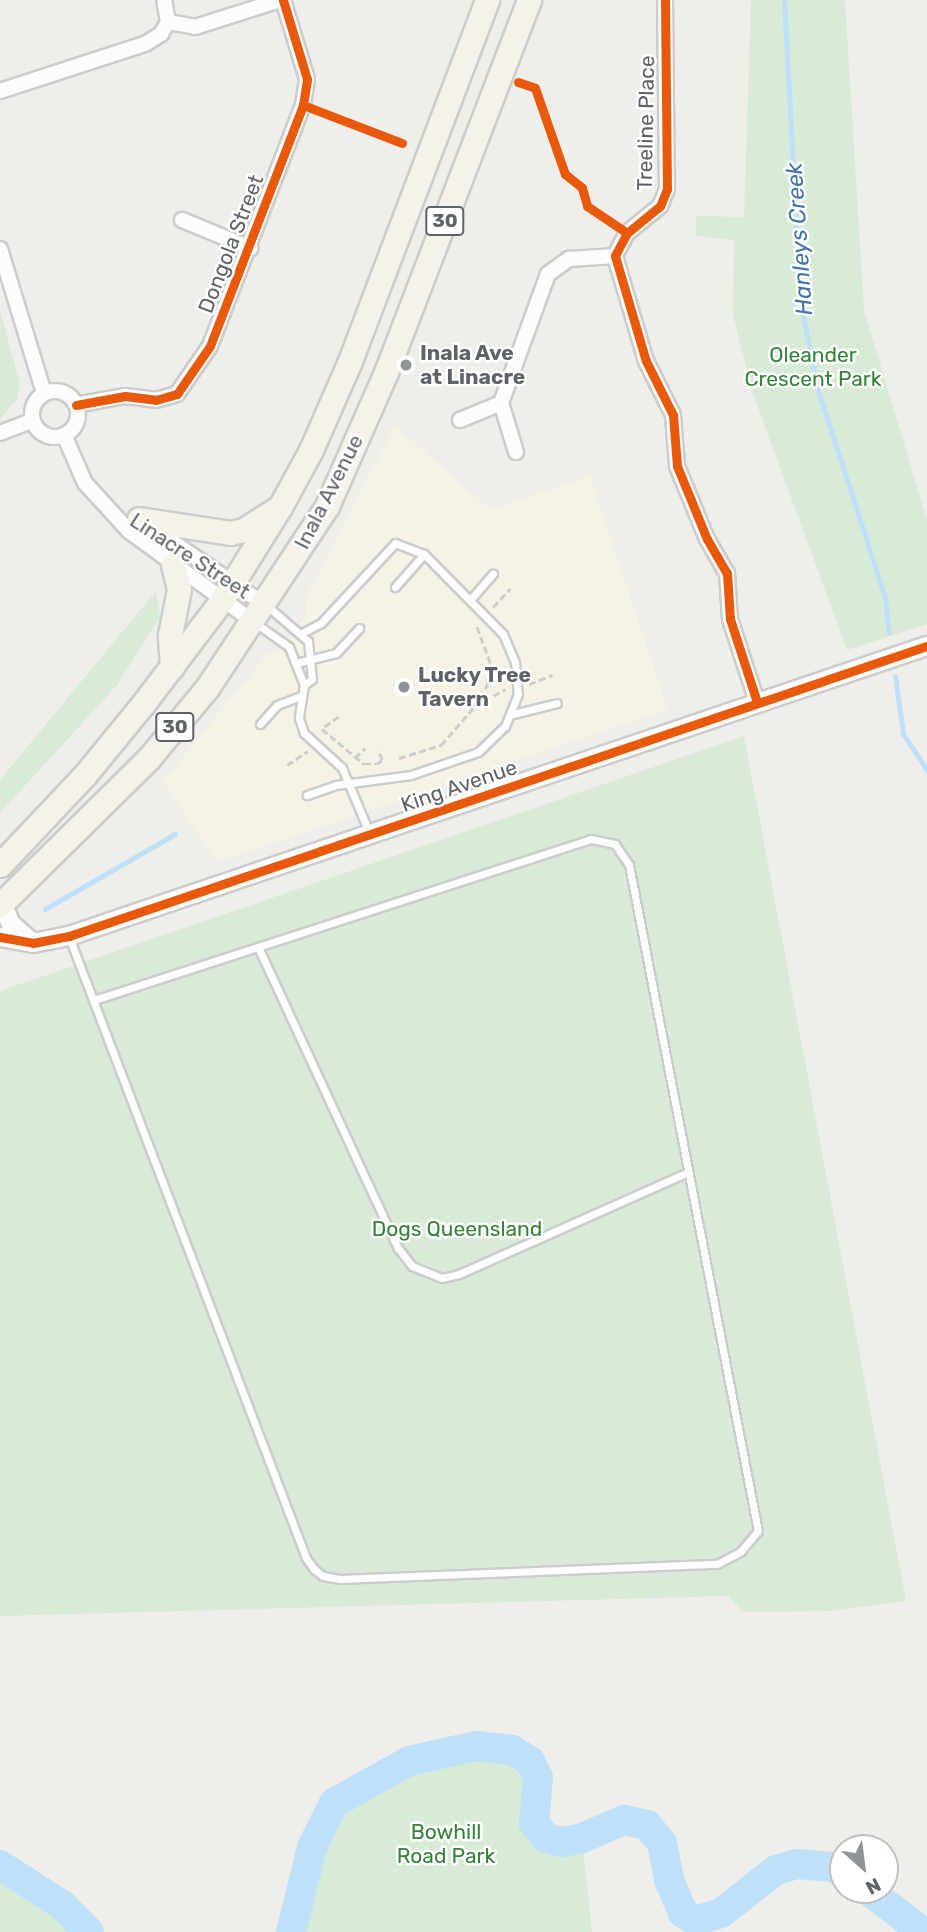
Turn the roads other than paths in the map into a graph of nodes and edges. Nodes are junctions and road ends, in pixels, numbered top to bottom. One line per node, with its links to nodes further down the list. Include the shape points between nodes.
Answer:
1 (164, 0): 6 (street)
2 (282, 0): 6 (street, via 195,27); 9 (street, Dongola Street, via 302,58 305,92)
3 (487, 0): 20 (main road, Inala Avenue / 30, via 350,361 312,450)
4 (529, 0): 28 (main road, Inala Avenue / 30, via 357,441 327,506)
5 (665, 0): 11 (street, Treeline Place, via 667,189 660,206 627,233)
6 (169, 22): 7 (street, via 162,34 145,44)
7 (0, 91)
8 (182, 220): 9 (street)
9 (250, 248): 14 (street, Dongola Street, via 210,346 177,394 156,400 125,396)
10 (0, 249): 12 (street)
11 (615, 256): 13 (street, via 569,259 548,274); 37 (street, via 646,361 673,415 677,466 707,539 727,573 730,619)
12 (44, 393): 14 (street, via 64,393); 16 (street, via 32,408)
13 (501, 402): 15 (street); 19 (street)
14 (76, 405): 18 (street, via 76,422)
15 (460, 420)
16 (32, 421): 17 (street); 18 (street, via 47,436)
17 (0, 433)
18 (64, 435): 21 (street, Linacre Street, via 85,483)
19 (516, 452)
20 (280, 507): 21 (main road, via 244,530 230,533); 26 (main road, Inala Avenue / 30)
21 (134, 525): 23 (street, Linacre Street); 26 (street, Linacre Street)
22 (424, 554): 25 (lane); 27 (lane); 30 (lane, via 395,543 321,623)
23 (173, 565): 26 (street, Linacre Street); 34 (main road, via 179,589 170,635)
24 (493, 574): 27 (lane)
25 (395, 587)
26 (228, 591): 28 (street, Linacre Street); 28 (street, Linacre Street); 34 (main road, Inala Avenue / 30)
27 (470, 600): 39 (lane, via 507,643 515,662)
28 (259, 613): 30 (lane); 33 (lane, via 289,647); 45 (main road, Inala Avenue / 30, via 207,688 149,758)
29 (359, 628): 32 (lane, via 336,653)
30 (302, 633): 32 (lane)
31 (927, 646): 37 (street, King Avenue)
32 (314, 662): 33 (lane); 35 (lane, via 312,679)
33 (296, 663): 35 (lane)
34 (172, 667): 44 (main road, Inala Avenue / 30, via 84,776)
35 (304, 685): 36 (lane)
36 (301, 696): 40 (lane, via 277,705); 41 (lane, via 299,718 304,733 342,768)
37 (757, 702): 43 (street, King Avenue)
38 (557, 704): 39 (lane)
39 (513, 714): 41 (lane, via 478,752 411,775)
40 (260, 724)
41 (352, 785): 42 (lane); 43 (lane)
42 (307, 794)
43 (370, 834): 46 (street, King Avenue)
44 (0, 865)
45 (1, 904): 48 (street, via 11,924)
46 (69, 936): 48 (street, King Avenue); 50 (lane)
47 (0, 937): 48 (street, King Avenue)
48 (33, 943)
49 (258, 947): 50 (lane); 51 (lane, via 398,1248 412,1266 442,1278 459,1274); 51 (lane, via 591,839 615,844 629,866)
50 (94, 1000): 51 (lane, via 306,1558 323,1576 545,1574 717,1564 741,1551 758,1531 756,1506)
51 (688, 1172)

